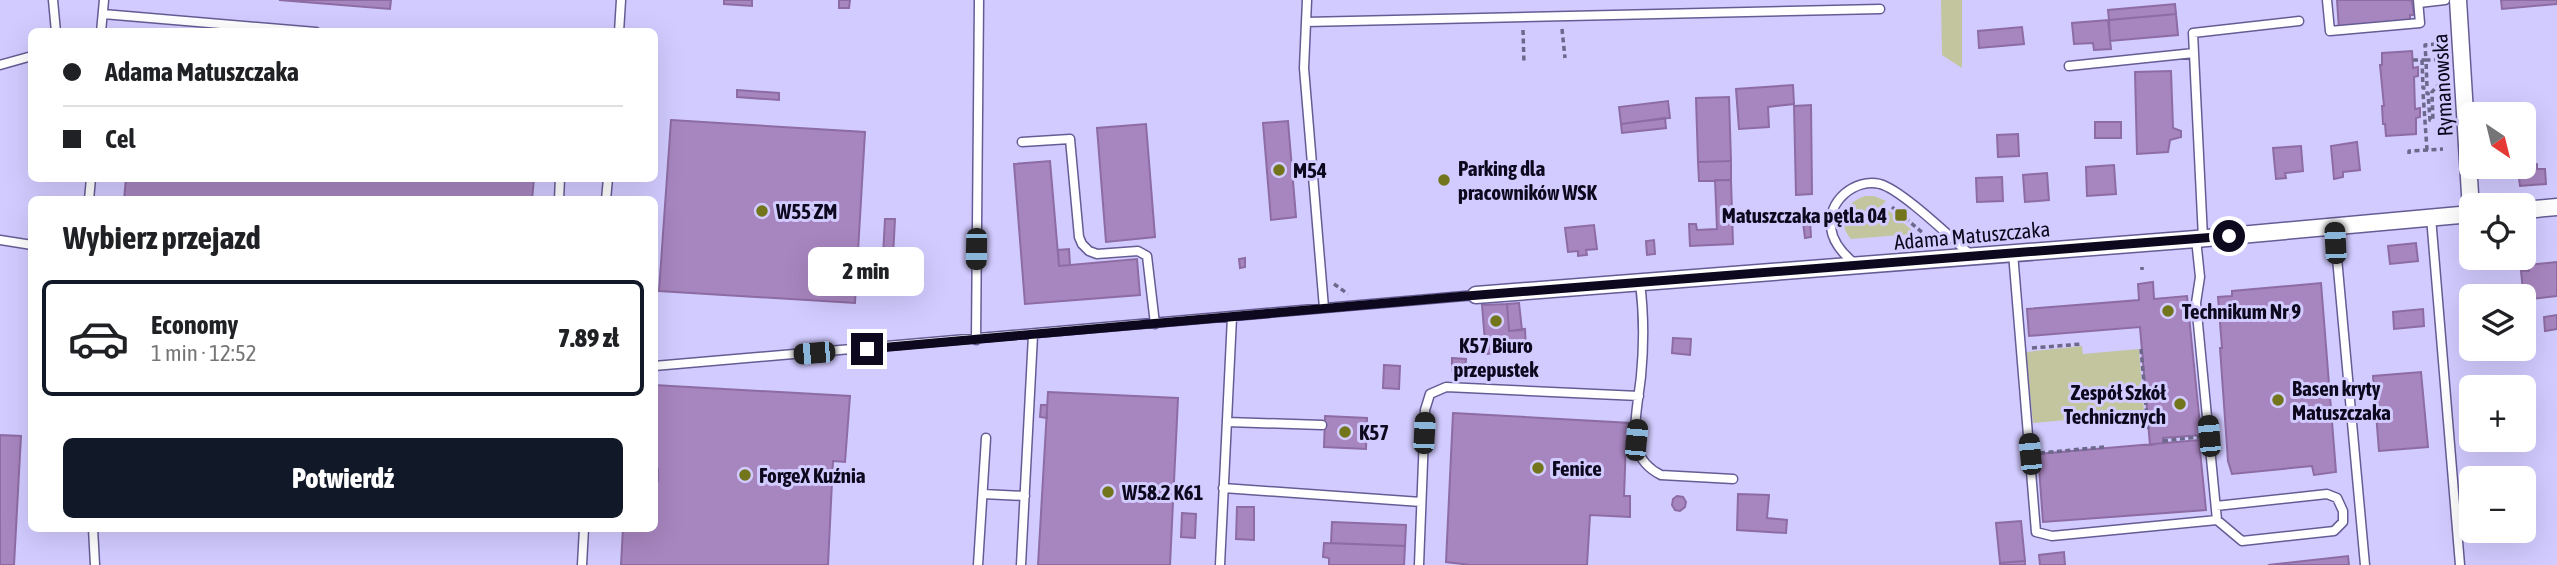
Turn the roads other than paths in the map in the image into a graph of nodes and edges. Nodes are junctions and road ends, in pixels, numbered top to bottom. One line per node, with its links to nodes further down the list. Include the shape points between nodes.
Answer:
1 (54, 0): 15 (lane)
2 (104, 0): 12 (lane)
3 (621, 0): 18 (lane)
4 (979, 0): 42 (lane)
5 (1307, 0): 14 (lane)
6 (2327, 0): 9 (lane, via 2330,31 2420,23)
7 (2445, 0): 9 (lane)
8 (2458, 0): 24 (street, Rymanowska)
9 (2418, 2)
10 (1842, 4): 11 (lane); 14 (lane)
11 (1880, 9)
12 (103, 14): 16 (lane); 17 (lane)
13 (2299, 21): 19 (lane, via 2193,33)
14 (1306, 22): 38 (lane, via 1304,68)
15 (56, 28)
16 (101, 28)
17 (269, 28)
18 (619, 28)
19 (2194, 53): 22 (lane); 30 (lane)
20 (28, 57): 21 (lane)
21 (0, 65)
22 (2069, 66)
23 (1022, 142): 40 (lane, via 1070,139 1082,244 1097,254 1139,251 1147,256)
24 (2470, 193)
25 (2557, 207): 26 (street)
26 (2536, 209)
27 (2459, 214): 28 (street, Adama Matuszczaka)
28 (2431, 218): 29 (street, Adama Matuszczaka); 64 (lane)
29 (2334, 225): 30 (street, Adama Matuszczaka); 63 (lane)
30 (2199, 239): 33 (street, Adama Matuszczaka); 53 (lane, via 2196,303)
31 (0, 240): 32 (lane)
32 (28, 244)
33 (2013, 253): 34 (street, Adama Matuszczaka); 54 (lane, via 2036,532 2052,536)
34 (1972, 256): 35 (street, Adama Matuszczaka); 35 (lane, via 1900,195 1870,183 1843,195 1830,220 1839,248)
35 (1857, 265): 36 (street, Adama Matuszczaka)
36 (1640, 283): 37 (street, Adama Matuszczaka); 44 (lane)
37 (1476, 295): 38 (lane)
38 (1324, 308): 39 (lane)
39 (1232, 317): 40 (lane); 45 (lane)
40 (1155, 324): 41 (lane)
41 (1033, 335): 42 (lane); 51 (lane)
42 (976, 340): 43 (lane)
43 (658, 366)
44 (1639, 396): 48 (lane, via 1637,450 1646,465 1672,477); 52 (lane, via 1437,389 1426,401)
45 (1227, 422): 46 (lane); 49 (lane)
46 (1322, 425)
47 (986, 438): 50 (lane)
48 (1733, 479)
49 (1223, 488): 52 (lane); 61 (lane)
50 (983, 494): 51 (lane); 59 (lane)
51 (1025, 496): 60 (lane)
52 (1421, 502): 62 (lane)
53 (2216, 506): 54 (lane); 54 (lane, via 2327,494 2337,498 2343,511 2343,522 2334,531 2242,541)
54 (2217, 520)
55 (93, 532): 57 (lane)
56 (584, 532): 58 (lane)
57 (95, 565)
58 (582, 565)
59 (978, 565)
60 (1021, 565)
61 (1220, 565)
62 (1419, 565)
63 (2365, 565)
64 (2460, 565)

